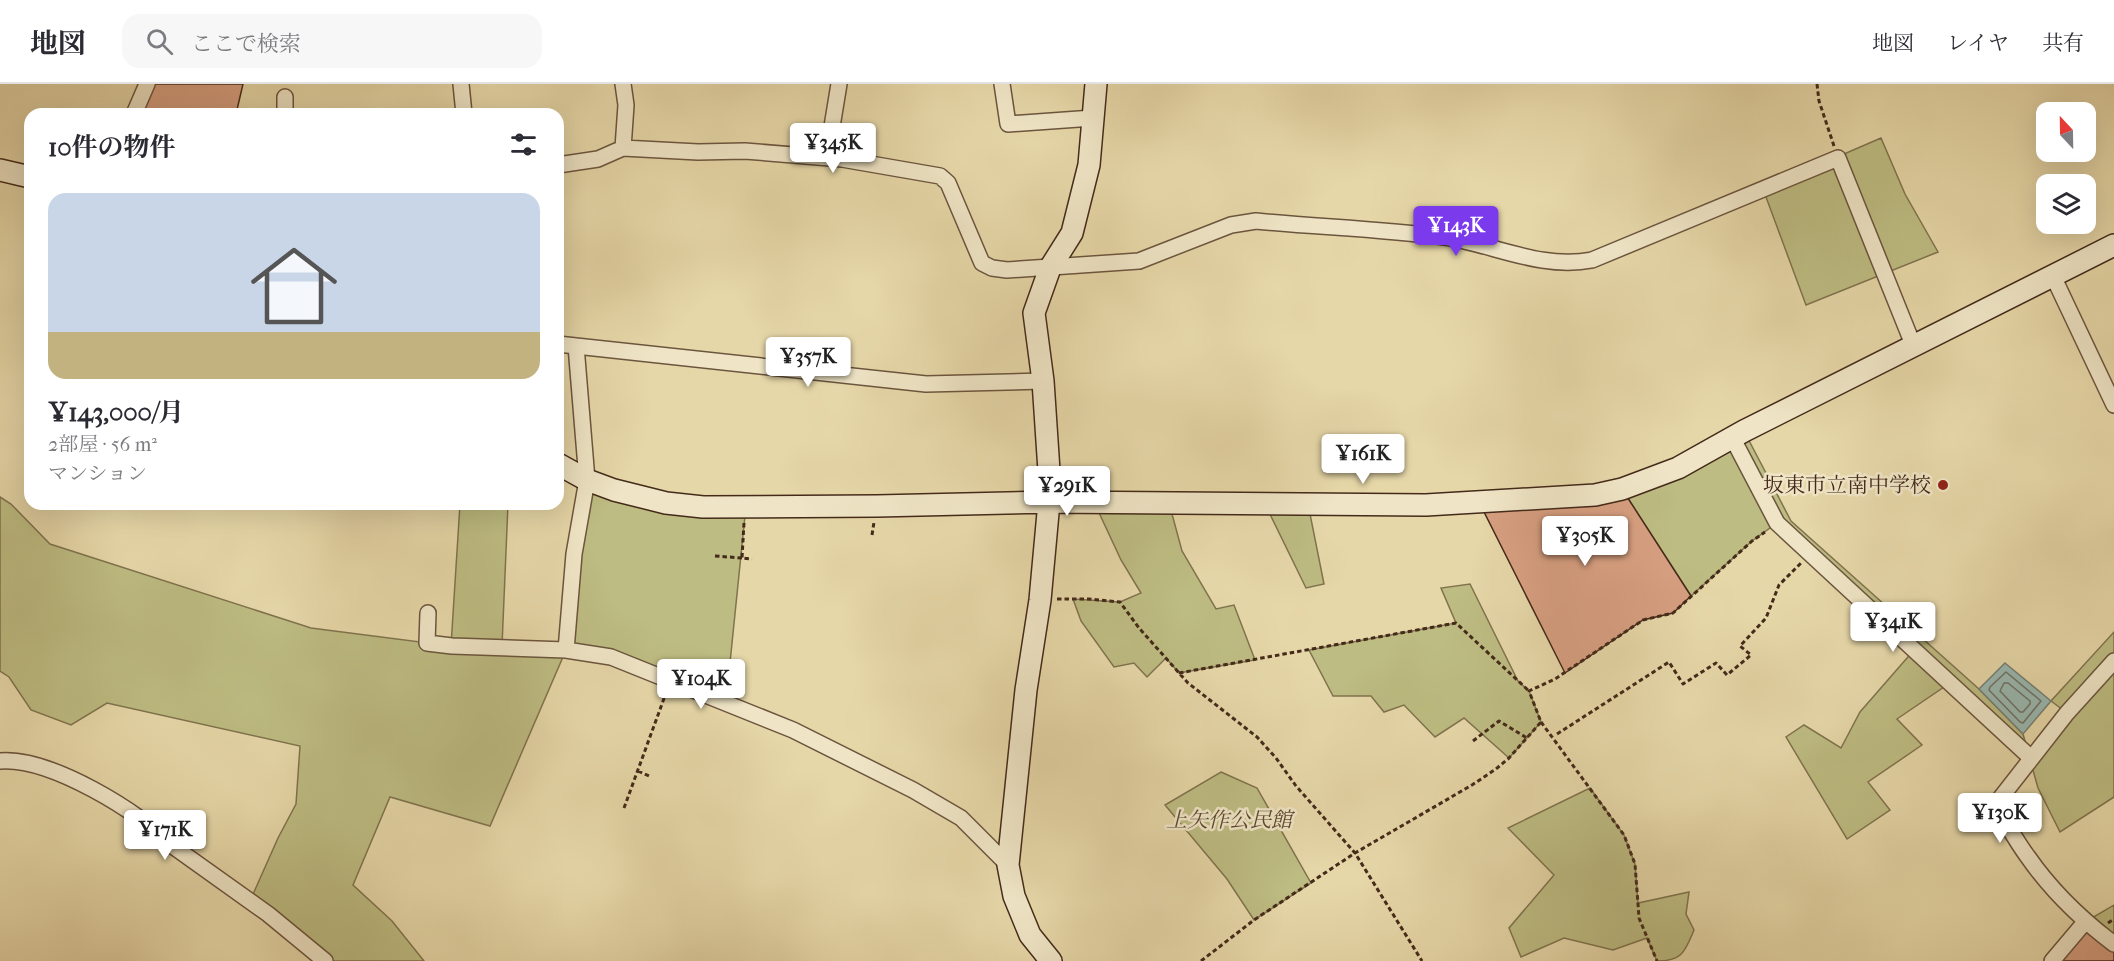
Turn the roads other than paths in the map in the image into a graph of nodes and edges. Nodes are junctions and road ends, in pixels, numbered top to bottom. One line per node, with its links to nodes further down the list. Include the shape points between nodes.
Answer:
1 (147, 84): 8 (street)
2 (461, 84): 10 (street)
3 (623, 84): 12 (street)
4 (839, 84): 13 (street)
5 (1002, 84): 11 (street, via 1008,124)
6 (1096, 84): 11 (street)
7 (285, 97): 9 (street)
8 (137, 108)
9 (285, 108)
10 (463, 108)
11 (1093, 118): 18 (street, via 1089,165 1072,233)
12 (623, 148): 13 (street); 14 (street, via 598,159)
13 (827, 157): 18 (street, via 940,176 948,183 982,263 1007,270)
14 (564, 164)
15 (0, 170): 16 (street)
16 (24, 176)
17 (2114, 245): 19 (street)
18 (1050, 268): 22 (street, via 1139,261 1231,225 1256,221 1446,238 1536,260 1592,261 1838,158); 23 (street, via 1034,313)
19 (2053, 276): 22 (street); 24 (street)
20 (564, 345): 21 (street)
21 (576, 346): 23 (street, via 926,384); 27 (street)
22 (1914, 347): 25 (street)
23 (1042, 381): 28 (street)
24 (2114, 405)
25 (1733, 439): 28 (street, via 1678,468 1595,495 1426,505); 32 (street, via 1777,523)
26 (564, 467): 27 (street)
27 (587, 480): 28 (street, via 666,503 703,507); 30 (street, via 574,554)
28 (1049, 502): 34 (street)
29 (428, 613): 30 (street, via 427,643)
30 (566, 650): 34 (street, via 610,657 793,730 961,818)
31 (2114, 660): 32 (street)
32 (2031, 758): 35 (street, via 1995,805 2027,857)
33 (0, 761): 37 (street, via 41,767 129,809 174,848 297,936)
34 (1008, 865): 38 (street, via 1014,896 1030,935)
35 (2085, 922): 36 (street); 39 (street)
36 (2114, 944)
37 (325, 961)
38 (1052, 961)
39 (2052, 961)

